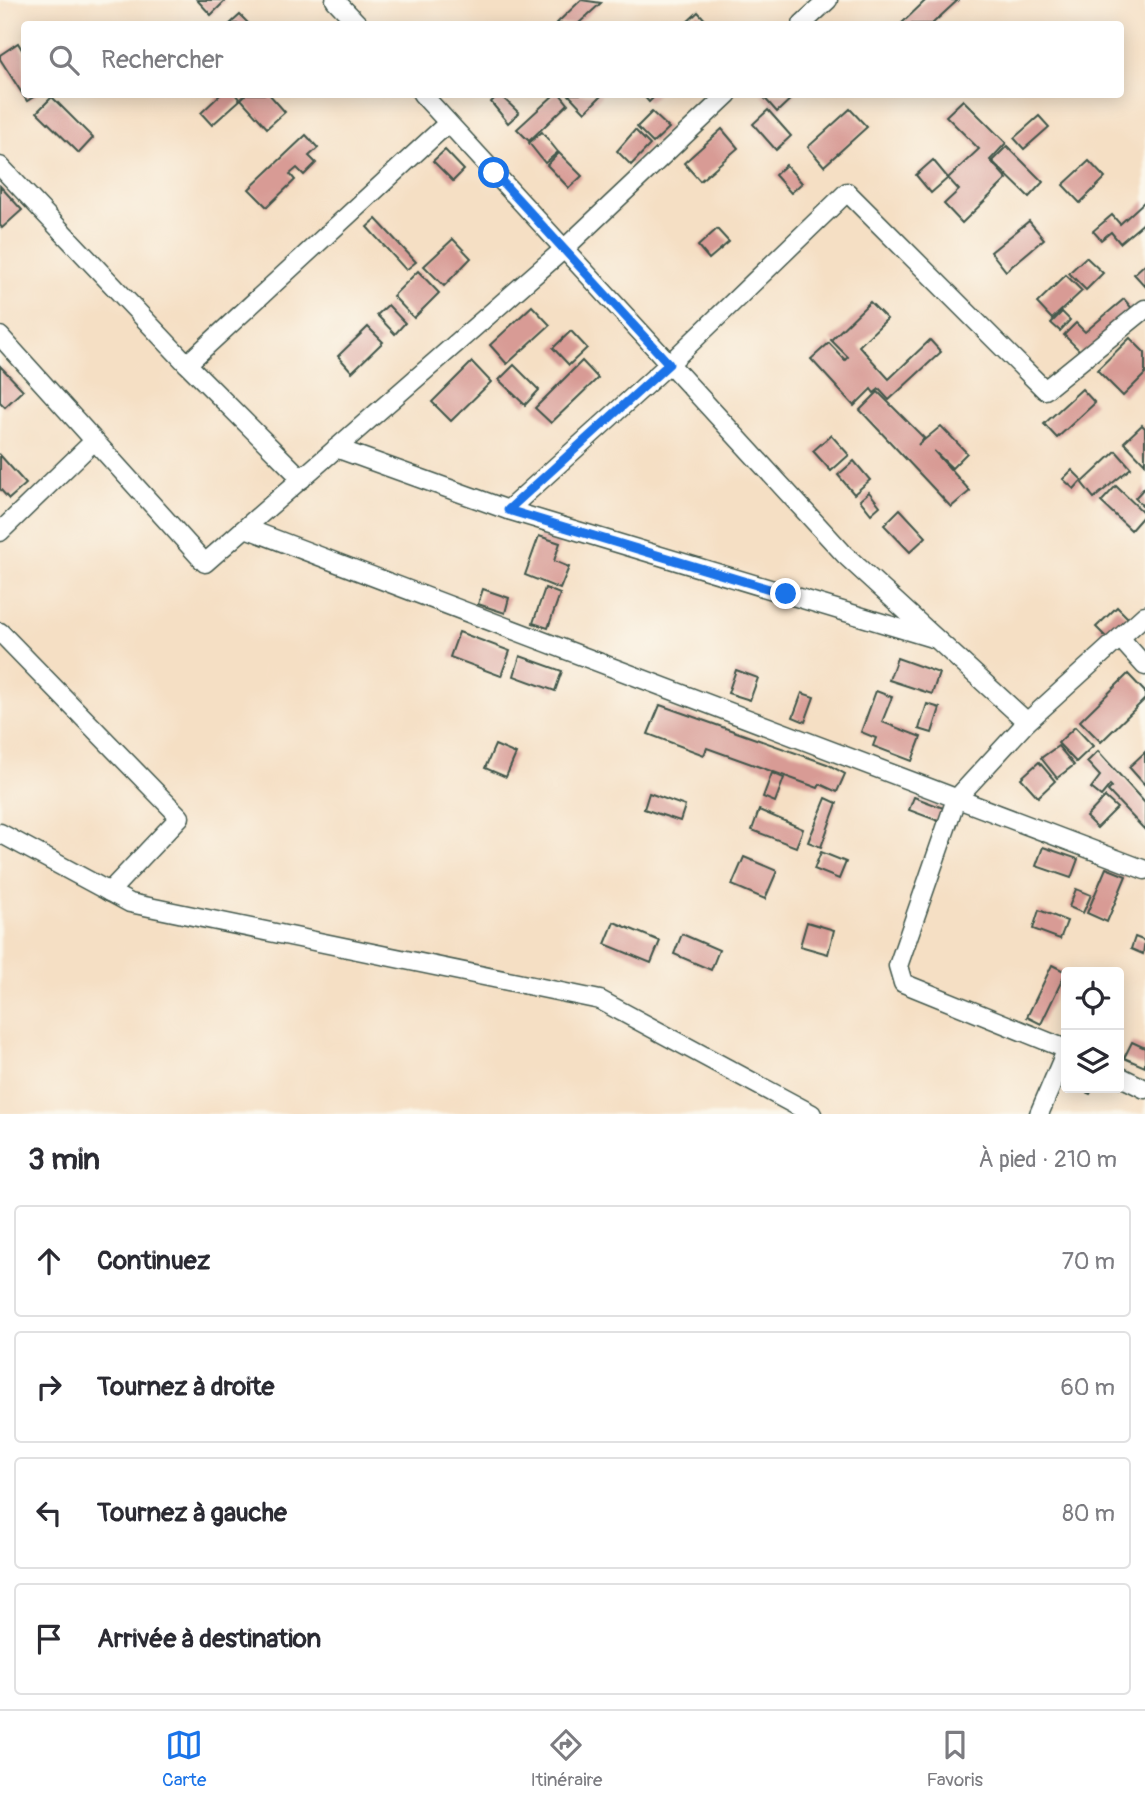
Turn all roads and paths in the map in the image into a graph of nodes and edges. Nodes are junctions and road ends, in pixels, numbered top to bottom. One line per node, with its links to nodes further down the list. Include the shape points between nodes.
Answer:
1 (335, 0): 3 (street)
2 (828, 0): 4 (street)
3 (355, 21)
4 (805, 21)
5 (426, 98): 7 (street)
6 (724, 98): 9 (street)
7 (448, 123): 9 (street); 12 (street)
8 (0, 166): 12 (street)
9 (564, 249): 13 (street); 15 (street)
10 (1145, 309): 13 (street, via 1045,390 846,192)
11 (0, 336): 14 (street)
12 (187, 364): 16 (street)
13 (669, 364): 17 (street); 23 (street, via 845,555)
14 (94, 441): 18 (street, via 205,563); 19 (street)
15 (336, 448): 16 (street); 17 (street)
16 (302, 478): 18 (street)
17 (508, 510): 23 (street)
18 (247, 529): 26 (street)
19 (0, 531)
20 (1145, 615): 22 (street)
21 (0, 632): 29 (street, via 180,817)
22 (1120, 638): 24 (street); 25 (street)
23 (938, 640): 25 (street)
24 (1145, 666)
25 (1027, 722): 26 (street)
26 (956, 799): 28 (street); 30 (street, via 898,966 903,982)
27 (0, 833): 29 (street)
28 (1145, 870)
29 (109, 892): 34 (street, via 130,903 600,1000)
30 (1061, 1048)
31 (1061, 1062): 35 (street)
32 (1124, 1078): 33 (street)
33 (1145, 1089)
34 (813, 1114)
35 (1039, 1114)

